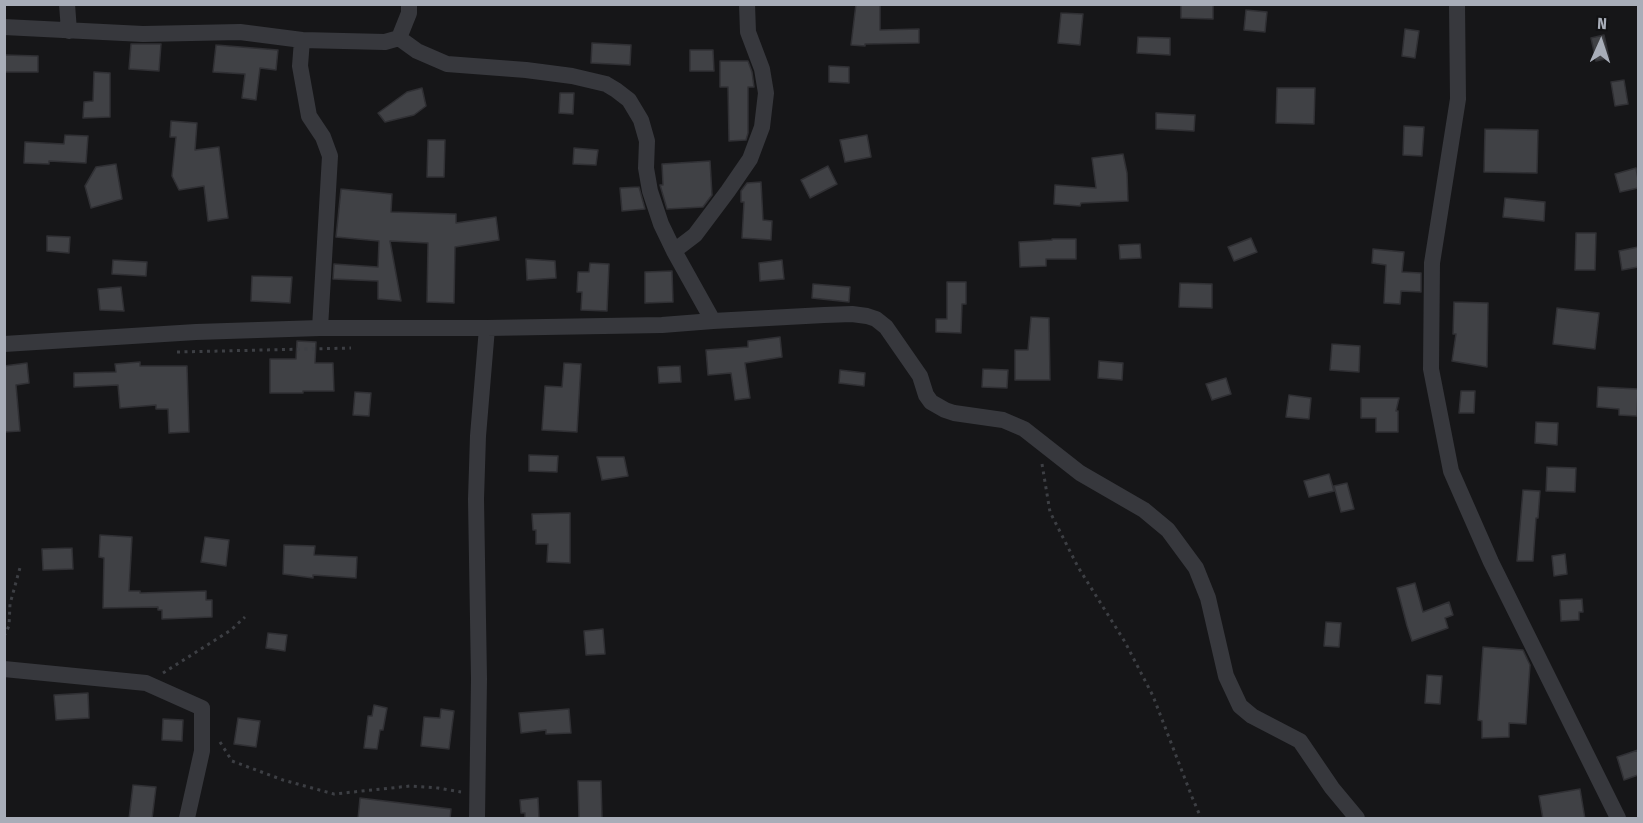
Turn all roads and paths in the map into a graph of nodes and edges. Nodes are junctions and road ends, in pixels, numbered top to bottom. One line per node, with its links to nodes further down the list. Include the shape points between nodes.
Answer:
1 (67, 4): 6 (street)
2 (409, 4): 7 (street)
3 (747, 4): 9 (street, via 748,32 766,93 762,127 750,159 695,234)
4 (1457, 4): 26 (street, via 1458,99 1431,263 1431,369 1451,471 1491,562)
5 (4, 27): 6 (street)
6 (69, 31): 8 (street, via 240,32)
7 (399, 38): 8 (street, via 385,42); 9 (street, via 447,64 572,76 606,84 629,100 641,120 647,141 650,190)
8 (302, 40): 11 (street, via 300,66 309,116 330,156)
9 (674, 251): 10 (street)
10 (713, 321): 12 (street); 14 (street, via 824,315 876,319 886,327 920,376 932,402 945,411 1010,422)
11 (320, 328): 12 (street); 13 (street)
12 (487, 328): 21 (street, via 476,499)
13 (4, 344)
14 (1039, 441): 24 (path, via 1050,512 1153,696); 25 (street, via 1080,473 1144,510 1167,530 1196,568 1208,598 1226,676 1240,706 1300,741)
15 (21, 564): 17 (path)
16 (245, 617): 19 (path, via 231,630)
17 (4, 636)
18 (4, 669): 19 (street)
19 (146, 683): 22 (street, via 202,708 202,751)
20 (215, 735): 21 (path, via 232,761 334,794 411,786)
21 (477, 795): 23 (street)
22 (187, 819)
23 (477, 819)
24 (1202, 819)
25 (1357, 819)
26 (1618, 819)

